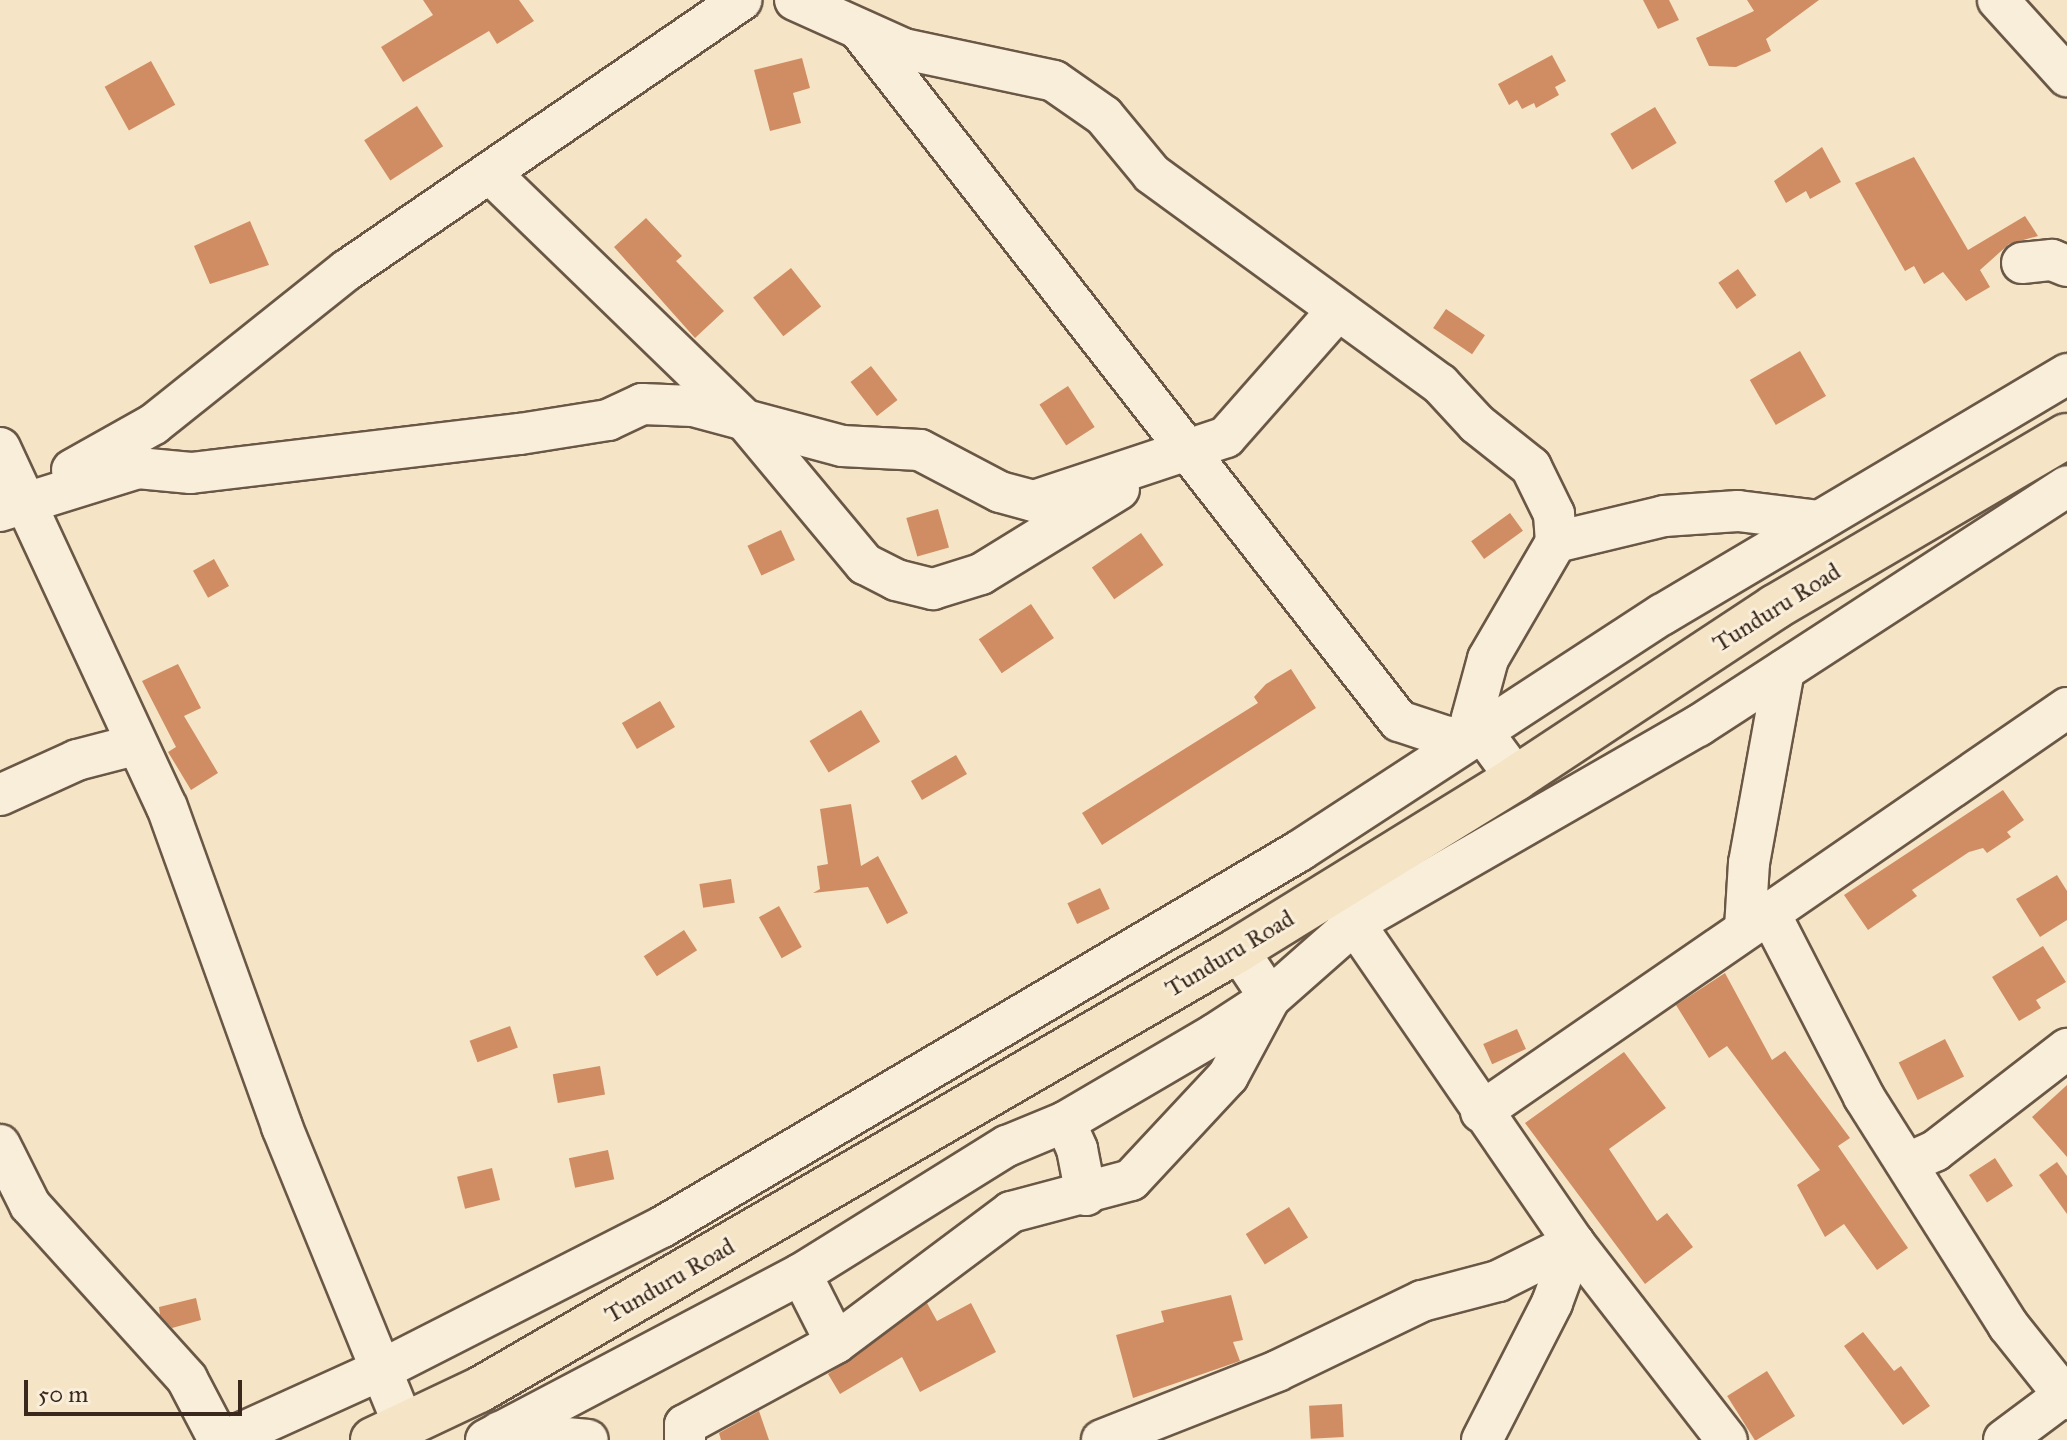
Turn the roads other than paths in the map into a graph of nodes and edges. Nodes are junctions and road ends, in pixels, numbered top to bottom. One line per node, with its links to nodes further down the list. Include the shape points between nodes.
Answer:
1 (742, 0): 6 (street)
2 (795, 0): 4 (street)
3 (2001, 1): 5 (street)
4 (860, 32): 9 (street, via 942,59 1054,81 1104,116 1152,174); 14 (street, via 1114,349)
5 (2067, 76)
6 (490, 173): 11 (street); 16 (street, via 347,270 154,424)
7 (2022, 263): 8 (street, via 2052,260)
8 (2067, 266)
9 (1338, 310): 14 (street, via 1226,437); 18 (street, via 1440,384 1477,424 1531,467 1554,514)
10 (2067, 374): 17 (street)
11 (744, 419): 14 (street, via 842,446 920,450 1000,492 1034,501); 14 (street, via 865,564 896,580 933,589 981,574); 16 (street, via 693,406 642,404 608,420 520,434 191,473 138,468)
12 (2067, 436): 23 (highway, Tunduru Road, via 1775,607)
13 (0, 448): 16 (street)
14 (1185, 451): 21 (street, via 1399,721 1447,737)
15 (2067, 486): 19 (street)
16 (10, 506): 22 (street)
17 (1819, 521): 18 (street, via 1738,511 1664,516); 21 (street, via 1663,614)
18 (1556, 542): 21 (street, via 1488,659 1472,718)
19 (1784, 670): 25 (street, via 1545,819); 26 (street, via 1749,863)
20 (2067, 708): 26 (street)
21 (1482, 735): 23 (street); 29 (street)
22 (135, 745): 24 (street, via 77,760); 42 (street, via 167,807 282,1127)
23 (1516, 778): 25 (highway, Tunduru Road)
24 (0, 795)
25 (1344, 907): 27 (highway, Tunduru Road); 28 (street); 32 (street)
26 (1757, 921): 32 (street); 35 (street)
27 (1238, 950): 28 (street); 31 (highway, Tunduru Road)
28 (1270, 998): 33 (street); 37 (street, via 1228,1076 1131,1180)
29 (988, 1035): 31 (street); 42 (street, via 662,1227)
30 (2067, 1049): 35 (street, via 1935,1151)
31 (1016, 1081): 43 (highway, Tunduru Road)
32 (1481, 1112): 39 (street)
33 (1065, 1122): 36 (street, via 1007,1146); 37 (street, via 1077,1149)
34 (0, 1145): 47 (street, via 30,1205 187,1379)
35 (1908, 1163): 44 (street, via 2008,1325)
36 (947, 1183): 38 (street, via 969,1201); 40 (street)
37 (1086, 1195): 38 (street)
38 (1011, 1212): 41 (street)
39 (1574, 1243): 51 (street, via 1498,1281 1422,1301 1277,1371); 52 (street, via 1552,1303); 53 (street)
40 (801, 1274): 41 (street); 46 (street)
41 (836, 1343): 50 (street, via 685,1425)
42 (385, 1368): 45 (street); 48 (street)
43 (479, 1390): 45 (highway, Tunduru Road); 46 (street)
44 (2066, 1396): 54 (street)
45 (389, 1434)
46 (497, 1437): 49 (street)
47 (219, 1440)
48 (226, 1440)
49 (588, 1440)
50 (685, 1440)
51 (1102, 1440)
52 (1482, 1440)
53 (1727, 1440)
54 (2004, 1440)

